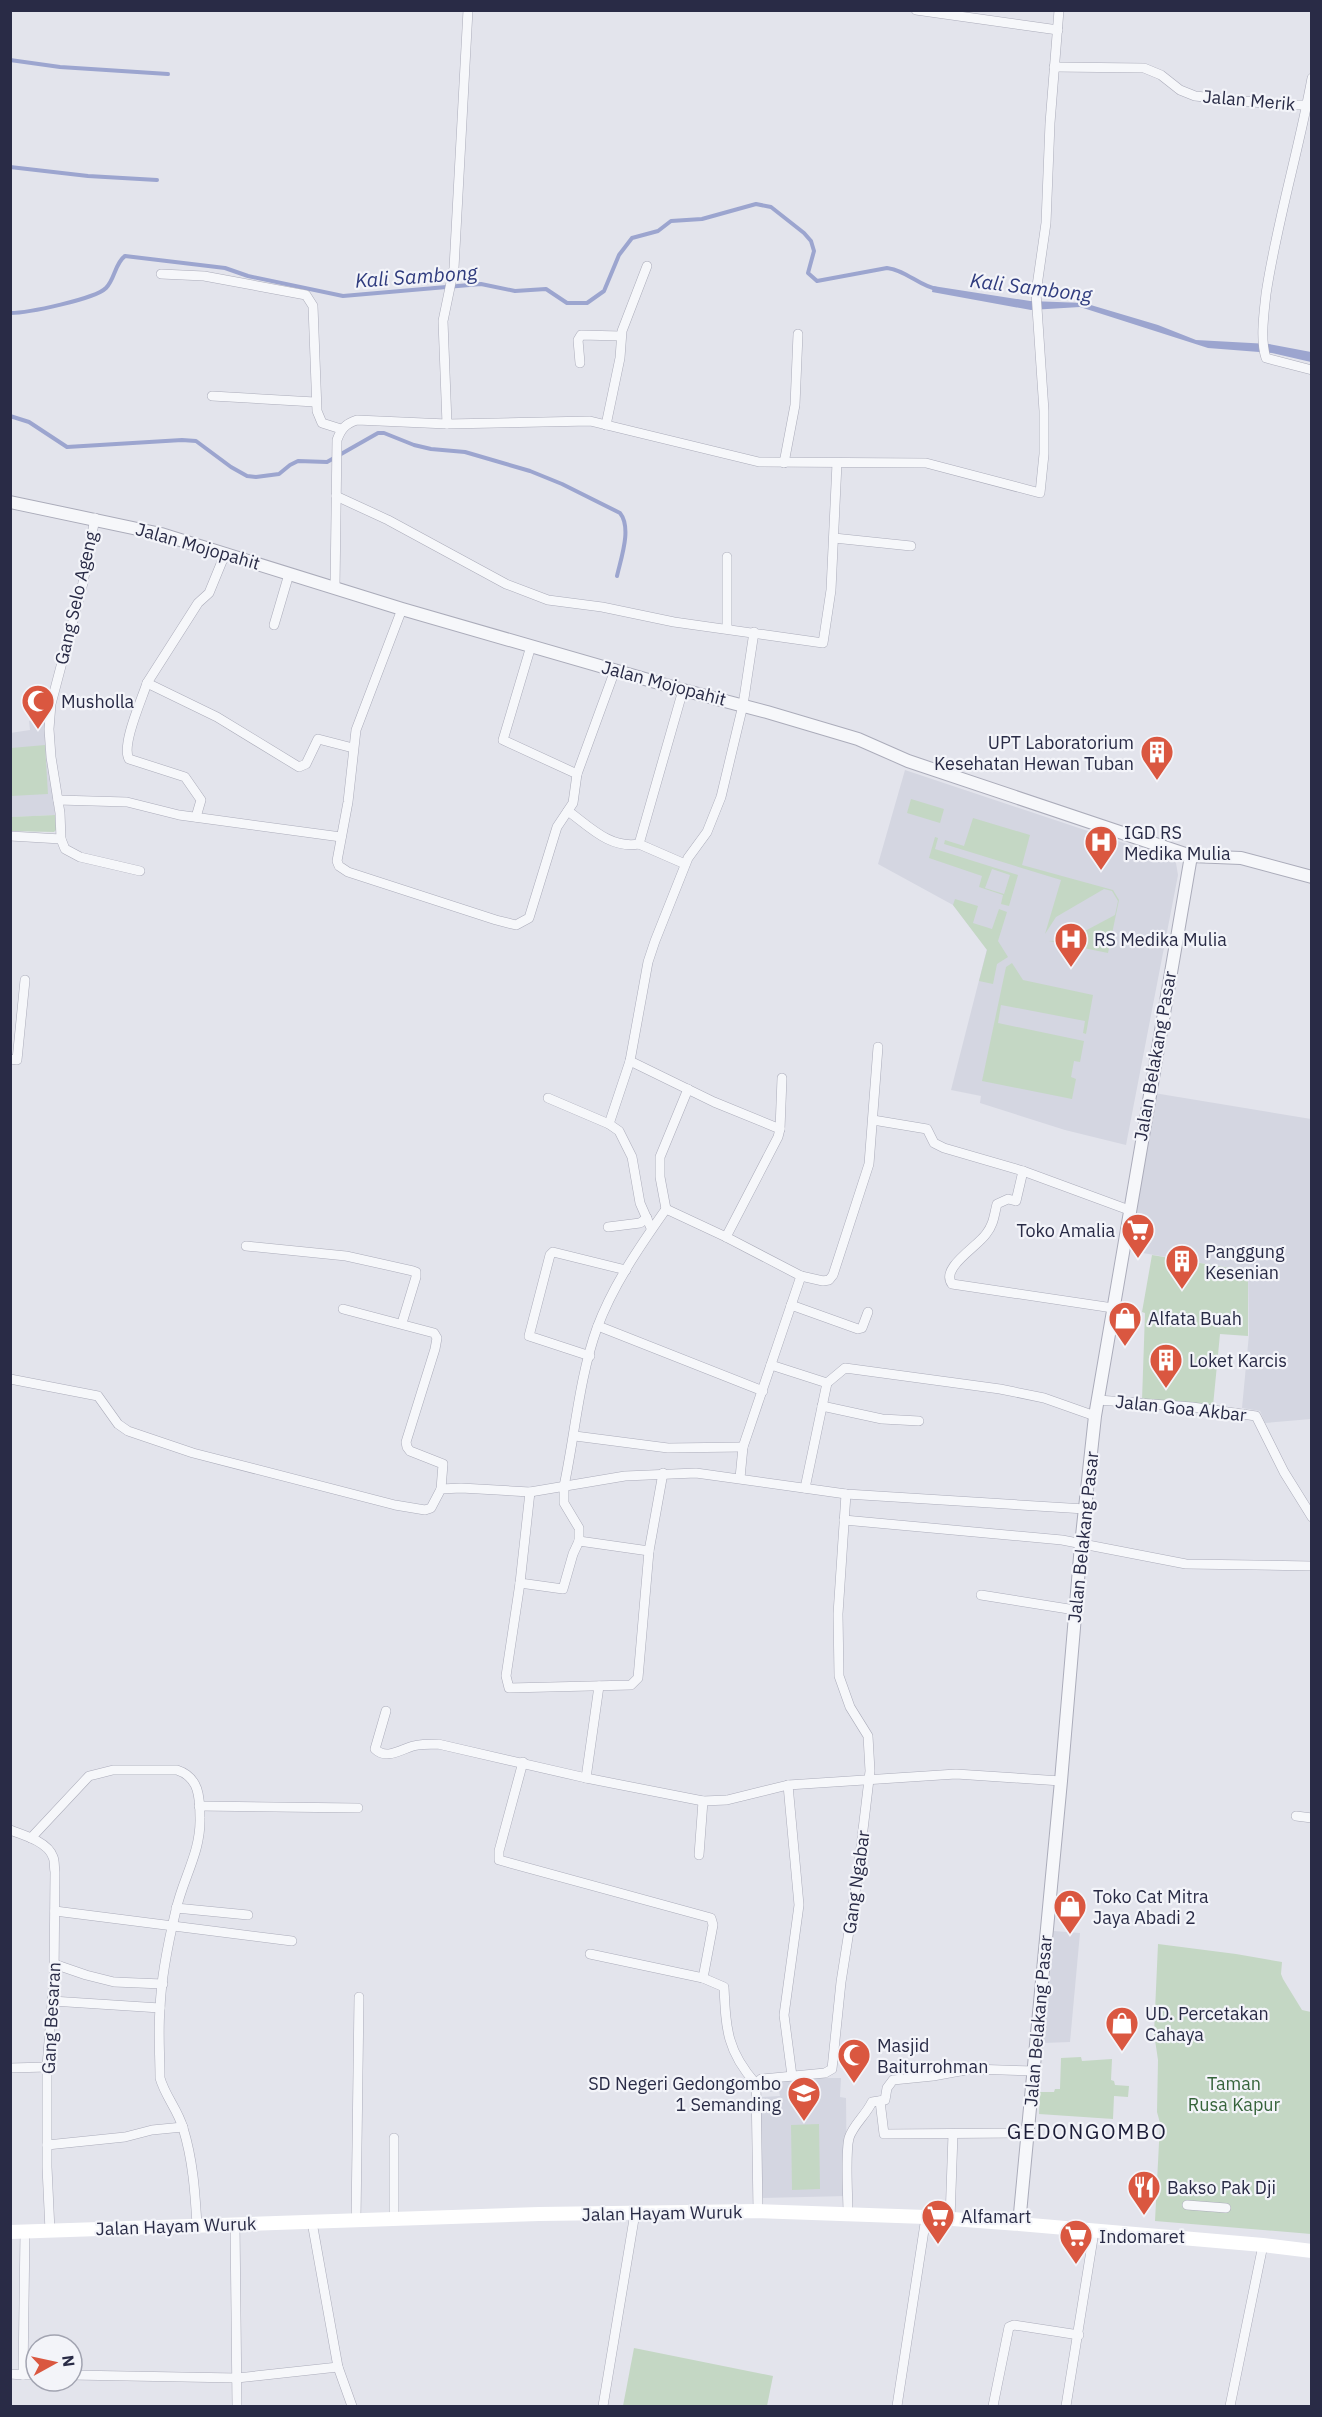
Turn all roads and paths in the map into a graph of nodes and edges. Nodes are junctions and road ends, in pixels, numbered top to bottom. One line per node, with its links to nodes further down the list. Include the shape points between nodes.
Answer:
1 (468, 10): 16 (street, via 453,277 443,321)
2 (916, 10): 4 (street)
3 (1059, 10): 4 (street)
4 (1058, 30): 5 (street)
5 (1054, 67): 7 (street, Jalan Merik, via 1144,68 1195,96); 20 (street, via 1046,223 1036,293 1044,422 1040,493 926,463)
6 (1311, 78): 7 (street, Jalan Merik)
7 (1309, 105): 13 (street, Jalan Merik, via 1270,270 1264,355)
8 (648, 266): 11 (street)
9 (161, 274): 15 (street, via 204,276 306,295 313,306)
10 (798, 334): 19 (street, via 795,405)
11 (621, 336): 12 (street, via 581,335); 17 (street)
12 (580, 363)
13 (1311, 370)
14 (212, 396): 15 (street)
15 (315, 402): 18 (street, via 322,423)
16 (447, 424): 17 (street, via 577,420); 18 (street, via 357,420)
17 (606, 425): 19 (street, via 742,458)
18 (341, 429): 21 (street, via 337,440)
19 (784, 463): 20 (street)
20 (837, 463): 24 (street)
21 (336, 496): 29 (street); 32 (street, via 527,593 560,603)
22 (10, 502): 23 (street, Jalan Mojopahit)
23 (94, 518): 26 (street, Jalan Mojopahit); 41 (street, Gang Selo Ageng, via 83,583 49,719)
24 (834, 538): 25 (street); 33 (street, via 824,640)
25 (912, 546)
26 (225, 554): 28 (street, Jalan Mojopahit); 36 (street, via 208,593)
27 (727, 557): 32 (street)
28 (289, 574): 29 (street, Jalan Mojopahit); 31 (street)
29 (335, 588): 30 (street, Jalan Mojopahit)
30 (402, 609): 34 (street, Jalan Mojopahit); 39 (street, via 356,730)
31 (274, 625)
32 (727, 628): 33 (street)
33 (754, 632): 38 (street)
34 (531, 646): 35 (street, Jalan Mojopahit); 40 (street, via 503,740)
35 (615, 670): 37 (street, Jalan Mojopahit); 40 (street)
36 (147, 683): 39 (street, via 217,717 299,767 306,764 318,739); 43 (street, via 126,754 129,759 185,777 201,800)
37 (683, 690): 38 (street, Jalan Mojopahit); 47 (street)
38 (743, 705): 48 (street, Jalan Mojopahit, via 858,739 908,761); 49 (street, via 721,797 706,832)
39 (353, 748): 45 (street)
40 (577, 774): 42 (street, via 573,804)
41 (58, 800): 43 (street, via 127,802); 46 (street, Gang Selo Ageng)
42 (568, 811): 45 (street, via 557,826 529,918 516,925 348,872 337,861); 47 (street, via 615,844)
43 (196, 817): 45 (street)
44 (10, 836): 46 (street)
45 (341, 837)
46 (61, 839): 50 (street, via 65,849 75,855)
47 (639, 844): 49 (street)
48 (1191, 856): 51 (street, Jalan Mojopahit, via 1241,858); 66 (street, Jalan Belakang Pasar)
49 (685, 864): 57 (street, via 648,962)
50 (140, 871)
51 (1311, 876)
52 (25, 980): 54 (street)
53 (10, 1014): 54 (street)
54 (21, 1015): 56 (street, via 17,1060)
55 (878, 1047): 61 (street)
56 (10, 1059)
57 (630, 1060): 59 (street); 62 (street)
58 (782, 1078): 63 (street)
59 (688, 1089): 63 (street); 65 (street, via 660,1157)
60 (548, 1098): 62 (street)
61 (873, 1120): 64 (street, via 927,1129 934,1143 944,1148); 73 (street, via 866,1174 833,1275 823,1281)
62 (609, 1124): 67 (street, via 619,1131 632,1157 640,1203)
63 (780, 1129): 70 (street)
64 (1023, 1171): 66 (street); 75 (street, via 1016,1201 1008,1199 997,1204 994,1223 951,1269 949,1281)
65 (666, 1209): 69 (street); 70 (street)
66 (1129, 1210): 75 (street, Jalan Belakang Pasar)
67 (647, 1218): 68 (street, via 640,1223); 69 (street)
68 (608, 1227)
69 (651, 1228): 72 (street)
70 (726, 1237): 73 (street)
71 (246, 1246): 78 (street, via 346,1256 416,1272)
72 (626, 1270): 79 (street); 80 (street, via 553,1252 550,1255 529,1336)
73 (801, 1276): 74 (street)
74 (791, 1305): 77 (street, via 858,1329); 81 (street)
75 (1113, 1308): 85 (street, Jalan Belakang Pasar)
76 (343, 1309): 78 (street)
77 (868, 1312)
78 (402, 1323): 95 (street, via 429,1330 437,1338 406,1442 410,1451 443,1464)
79 (598, 1326): 80 (street); 84 (street)
80 (590, 1356): 89 (street)
81 (771, 1365): 83 (street); 84 (street)
82 (10, 1379): 95 (street, via 98,1396 118,1424 128,1431 193,1453 428,1510)
83 (827, 1383): 86 (street); 87 (street, via 841,1369 852,1369 1000,1389 1044,1398)
84 (763, 1391): 90 (street)
85 (1098, 1400): 87 (street, Jalan Belakang Pasar); 99 (street, Jalan Goa Akbar, via 1256,1416)
86 (822, 1406): 88 (street, via 882,1419); 94 (street)
87 (1095, 1416): 98 (street, Jalan Belakang Pasar)
88 (919, 1421)
89 (575, 1436): 90 (street, via 668,1448); 93 (street)
90 (743, 1447): 92 (street)
91 (663, 1473): 92 (street); 93 (street); 103 (street)
92 (740, 1478): 94 (street)
93 (564, 1486): 96 (street); 101 (street, via 564,1503 579,1528)
94 (805, 1488): 97 (street)
95 (441, 1490): 96 (street)
96 (530, 1492): 105 (street)
97 (846, 1494): 98 (street); 100 (street, Gang Ngabar)
98 (1085, 1509): 102 (street, Jalan Belakang Pasar)
99 (1311, 1517)
100 (844, 1520): 102 (street, via 1053,1539); 112 (street, Gang Ngabar, via 839,1676 850,1707 868,1736)
101 (579, 1541): 103 (street); 105 (street, via 563,1589)
102 (1081, 1545): 104 (street, via 1186,1564); 107 (street, Jalan Belakang Pasar)
103 (649, 1551): 108 (street, via 638,1678 631,1685)
104 (1311, 1566)
105 (520, 1583): 108 (street, via 506,1676 508,1687)
106 (981, 1595): 107 (street)
107 (1075, 1610): 113 (street, Jalan Belakang Pasar)
108 (599, 1686): 111 (street)
109 (386, 1711): 110 (street, via 375,1749 378,1752 393,1754 432,1744)
110 (523, 1762): 111 (street); 130 (street, via 499,1860 711,1918)
111 (586, 1778): 115 (street)
112 (869, 1779): 113 (street, via 956,1774); 114 (street); 138 (street, Gang Ngabar, via 832,2069)
113 (1061, 1781): 137 (street, Jalan Belakang Pasar)
114 (788, 1785): 115 (street); 138 (street, via 799,1905 784,2015)
115 (703, 1802): 122 (street)
116 (200, 1806): 117 (street); 121 (street, via 196,1785 185,1773 113,1770 89,1776); 123 (street, via 199,1842)
117 (358, 1808)
118 (1296, 1816): 119 (street)
119 (1311, 1818)
120 (10, 1830): 121 (street, Gang Besaran)
121 (31, 1838): 124 (street, Gang Besaran, via 53,1857)
122 (699, 1855)
123 (176, 1908): 125 (street); 126 (street)
124 (55, 1911): 126 (street); 129 (street, Gang Besaran)
125 (248, 1915)
126 (172, 1928): 127 (street); 131 (street)
127 (291, 1941)
128 (590, 1954): 130 (street)
129 (54, 1964): 131 (street, via 114,1982); 133 (street, Gang Besaran)
130 (703, 1978): 139 (street, via 724,1987 728,2037 741,2066)
131 (163, 1984): 134 (street)
132 (359, 1996): 154 (street)
133 (52, 2001): 134 (street); 135 (street, Gang Besaran)
134 (160, 2008): 141 (street, via 160,2078)
135 (47, 2067): 136 (street); 145 (street, Gang Besaran)
136 (10, 2068)
137 (1034, 2071): 140 (street, via 971,2069 894,2079 885,2100); 142 (street, Jalan Belakang Pasar)
138 (792, 2076): 139 (street, Gang Ngabar, via 761,2079)
139 (756, 2084): 148 (street)
140 (880, 2101): 143 (street, via 884,2134); 150 (street, via 872,2102 849,2139)
141 (183, 2127): 145 (street); 158 (street, via 193,2170)
142 (1028, 2133): 143 (street); 157 (street, Jalan Belakang Pasar)
143 (953, 2134): 153 (street)
144 (394, 2138): 152 (street)
145 (47, 2145): 159 (street, Gang Besaran)
146 (1187, 2205): 147 (street)
147 (1226, 2208)
148 (758, 2211): 149 (main road, Jalan Hayam Wuruk); 150 (main road, Jalan Hayam Wuruk)
149 (635, 2213): 152 (main road, Jalan Hayam Wuruk); 173 (street)
150 (848, 2214): 151 (main road, Jalan Hayam Wuruk)
151 (926, 2217): 153 (main road, Jalan Hayam Wuruk); 174 (street)
152 (394, 2219): 154 (main road, Jalan Hayam Wuruk)
153 (950, 2219): 157 (main road, Jalan Hayam Wuruk)
154 (356, 2220): 155 (main road, Jalan Hayam Wuruk)
155 (312, 2222): 156 (main road, Jalan Hayam Wuruk); 166 (street)
156 (234, 2223): 158 (main road, Jalan Hayam Wuruk); 170 (street)
157 (1019, 2224): 162 (main road, Jalan Hayam Wuruk)
158 (197, 2225): 159 (main road, Jalan Hayam Wuruk)
159 (50, 2231): 161 (main road, Jalan Hayam Wuruk)
160 (10, 2232): 161 (main road, Jalan Hayam Wuruk)
161 (25, 2232): 168 (street)
162 (1094, 2232): 163 (main road, Jalan Hayam Wuruk); 165 (street)
163 (1263, 2244): 164 (main road, Jalan Hayam Wuruk); 177 (street)
164 (1311, 2251)
165 (1079, 2335): 175 (street, via 1009,2327); 176 (street)
166 (338, 2367): 170 (street); 172 (street)
167 (10, 2374): 168 (street)
168 (22, 2374)
169 (84, 2375): 170 (street)
170 (237, 2378): 171 (street)
171 (237, 2406)
172 (352, 2406)
173 (603, 2406)
174 (897, 2406)
175 (993, 2406)
176 (1066, 2406)
177 (1230, 2406)

